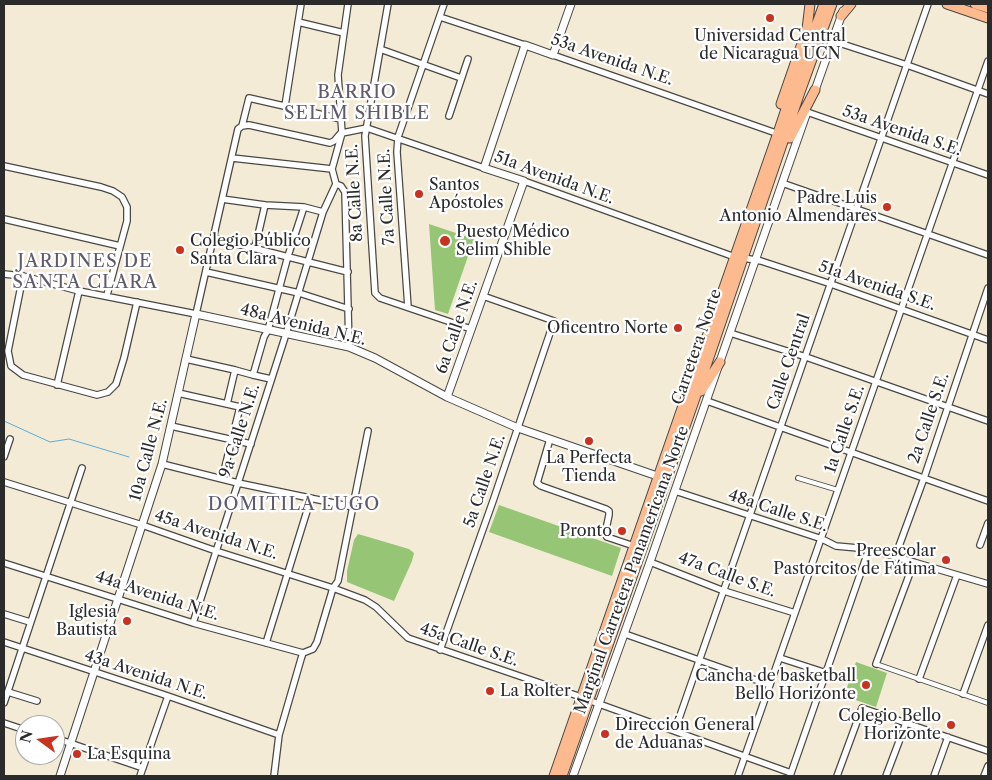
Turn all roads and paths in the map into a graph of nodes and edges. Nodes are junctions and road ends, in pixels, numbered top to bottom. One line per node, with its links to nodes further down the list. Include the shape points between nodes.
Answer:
1 (300, 4): 20 (street)
2 (348, 4): 21 (street)
3 (388, 4): 24 (street, 8a Calle N.E.)
4 (444, 4): 18 (street, 7a Calle N.E.)
5 (571, 4): 25 (street)
6 (803, 4): 16 (street)
7 (810, 4): 16 (main road)
8 (824, 4): 33 (main road, Carretera Norte)
9 (832, 4): 33 (main road, Carretera Norte)
10 (846, 4): 17 (street, Marginal Carretera Panamericana Norte)
11 (852, 4): 17 (main road)
12 (928, 4): 29 (street, Calle Central)
13 (947, 4): 19 (main road)
14 (975, 4): 15 (main road)
15 (988, 8)
16 (808, 14): 41 (main road, via 807,29)
17 (841, 16): 22 (street, Marginal Carretera Panamericana Norte)
18 (440, 17): 23 (street, 53a Avenida N.E.); 28 (street, 7a Calle N.E.)
19 (988, 18)
20 (298, 22): 21 (street); 35 (street)
21 (344, 33): 38 (street, via 338,75)
22 (833, 41): 29 (street); 31 (street, Marginal Carretera Panamericana Norte)
23 (525, 45): 25 (street, 53a Avenida N.E.); 49 (street)
24 (380, 49): 28 (street); 40 (street, 8a Calle N.E.)
25 (553, 55): 41 (street, 53a Avenida N.E.)
26 (468, 59): 30 (street)
27 (988, 61): 32 (street)
28 (423, 65): 30 (street); 43 (street, 7a Calle N.E.)
29 (907, 65): 32 (street); 44 (street, Calle Central)
30 (461, 78): 37 (street)
31 (815, 90): 36 (street, Marginal Carretera Panamericana Norte); 47 (main road)
32 (978, 90): 34 (street); 46 (street, 1a Calle S.E.)
33 (796, 92): 47 (main road, Carretera Norte); 57 (main road, Carretera Norte)
34 (988, 94)
35 (285, 106): 38 (street); 39 (street, 10a Calle N.E., via 249,98)
36 (807, 112): 44 (street, 53a Avenida S.E.); 53 (street, Marginal Carretera Panamericana Norte)
37 (449, 116)
38 (341, 119): 42 (street)
39 (242, 126): 42 (street, 51a Avenida N.E., via 249,124 330,143); 45 (street, 10a Calle N.E., via 238,129)
40 (367, 128): 42 (street, 51a Avenida N.E.); 43 (street, 51a Avenida N.E.); 83 (street, 8a Calle N.E., via 375,293 380,298)
41 (773, 132): 57 (main road)
42 (342, 133): 50 (street)
43 (398, 137): 49 (street, 51a Avenida N.E.); 83 (street, 7a Calle N.E.)
44 (882, 139): 46 (street, 53a Avenida S.E.); 59 (street, Calle Central)
45 (232, 158): 50 (street); 55 (street, 10a Calle N.E.)
46 (952, 162): 51 (street, 53a Avenida S.E.); 62 (street, 1a Calle S.E.)
47 (776, 165): 68 (main road, Carretera Norte)
48 (4, 166): 64 (street, via 114,191 127,207)
49 (484, 168): 52 (street, 51a Avenida N.E.)
50 (332, 169): 54 (street)
51 (988, 175)
52 (524, 181): 68 (street, 51a Avenida N.E.); 81 (street, 6a Calle N.E.)
53 (782, 183): 59 (street); 69 (street, Marginal Carretera Panamericana Norte)
54 (336, 184): 60 (street); 72 (street, via 345,192)
55 (222, 199): 56 (street); 63 (street, 10a Calle N.E.)
56 (265, 205): 58 (street); 65 (street)
57 (753, 205): 68 (main road, Carretera Norte)
58 (304, 207): 60 (street); 67 (street)
59 (857, 210): 62 (street); 75 (street, Calle Central)
60 (323, 212): 70 (street)
61 (4, 218): 64 (street)
62 (927, 235): 66 (street); 85 (street, 1a Calle S.E.)
63 (213, 238): 65 (street); 71 (street, 10a Calle N.E.)
64 (120, 246): 80 (street)
65 (255, 248): 67 (street)
66 (988, 255)
67 (288, 256): 70 (street); 77 (street)
68 (739, 257): 69 (street, 51a Avenida N.E.); 104 (main road, Carretera Norte); 121 (main road, Carretera Norte)
69 (755, 260): 75 (street, 51a Avenida S.E.); 89 (street, Marginal Carretera Panamericana Norte)
70 (307, 262): 72 (street); 79 (street)
71 (206, 272): 77 (street); 86 (street, 10a Calle N.E.)
72 (348, 272): 84 (street)
73 (4, 274): 74 (street, 48a Avenida N.E.)
74 (23, 276): 78 (street, 48a Avenida N.E.); 101 (street, via 8,351 11,366 23,375)
75 (831, 284): 85 (street, 51a Avenida S.E.); 94 (street, Calle Central)
76 (988, 288): 91 (street, 2a Calle S.E.)
77 (279, 289): 79 (street); 88 (street)
78 (79, 291): 80 (street, 48a Avenida N.E.); 101 (street)
79 (298, 293): 84 (street); 90 (street)
80 (107, 295): 82 (street, 48a Avenida N.E.)
81 (483, 296): 87 (street, 6a Calle N.E.); 111 (street, 5a Calle N.E., via 554,321)
82 (138, 302): 86 (street, 48a Avenida N.E.); 101 (street, via 116,384 108,392 97,395)
83 (408, 307): 87 (street)
84 (349, 309): 93 (street)
85 (901, 309): 91 (street, 51a Avenida S.E.); 100 (street, 1a Calle S.E.)
86 (196, 314): 88 (street, 48a Avenida N.E.); 95 (street, 10a Calle N.E.)
87 (471, 329): 103 (street, 6a Calle N.E.)
88 (268, 330): 90 (street, 48a Avenida N.E.); 98 (street)
89 (730, 333): 94 (street); 96 (street, Marginal Carretera Panamericana Norte)
90 (286, 334): 93 (street, 48a Avenida N.E.); 99 (street, 9a Calle N.E.)
91 (973, 334): 92 (street, 51a Avenida S.E.); 107 (street, 2a Calle S.E.)
92 (988, 340)
93 (349, 347): 103 (street, 48a Avenida N.E.)
94 (806, 357): 100 (street); 110 (street, Calle Central)
95 (186, 359): 97 (street); 102 (street, 10a Calle N.E.)
96 (720, 362): 104 (main road); 105 (street, Marginal Carretera Panamericana Norte)
97 (236, 370): 98 (street); 106 (street)
98 (253, 375): 99 (street)
99 (272, 379): 116 (street, 9a Calle N.E.)
100 (876, 383): 107 (street); 117 (street, 1a Calle S.E.)
101 (57, 385)
102 (178, 393): 106 (street); 109 (street, 10a Calle N.E.)
103 (447, 397): 111 (street, 48a Avenida N.E.)
104 (694, 401): 121 (main road, Carretera Norte)
105 (707, 401): 110 (street); 128 (street, Marginal Carretera Panamericana Norte)
106 (227, 404): 115 (street, via 240,407)
107 (947, 406): 108 (street); 123 (street, 2a Calle S.E.)
108 (988, 422)
109 (171, 426): 115 (street); 119 (street, 10a Calle N.E.)
110 (781, 427): 117 (street); 133 (street, Calle Central)
111 (518, 428): 114 (street, 48a Avenida N.E.); 161 (street, 5a Calle N.E.)
112 (368, 431): 132 (street)
113 (10, 439): 118 (street)
114 (550, 439): 121 (street, 48a Avenida N.E.); 138 (street, via 537,483 606,509 609,515 604,534)
115 (231, 440): 116 (street); 124 (street)
116 (251, 444): 126 (street, 9a Calle N.E.)
117 (851, 453): 123 (street); 127 (street, 1a Calle S.E.)
118 (4, 458)
119 (162, 464): 124 (street); 135 (street, 10a Calle N.E.)
120 (82, 468): 131 (street)
121 (662, 477): 138 (main road, Carretera Norte); 174 (main road, Carretera Norte)
122 (798, 478): 127 (street)
123 (924, 478): 130 (street); 141 (street, 2a Calle S.E.)
124 (222, 479): 126 (street)
125 (4, 482): 131 (street, 45a Avenida N.E.)
126 (238, 483): 129 (street); 140 (street, 9a Calle N.E.)
127 (838, 490): 136 (street, 1a Calle S.E.)
128 (675, 491): 133 (street, 48a Calle S.E.); 142 (street, Marginal Carretera Panamericana Norte)
129 (311, 498): 132 (street); 145 (street)
130 (988, 501)
131 (70, 502): 135 (street, 45a Avenida N.E.); 146 (street)
132 (353, 507): 149 (street, via 338,581)
133 (750, 516): 136 (street, 48a Calle S.E.); 150 (street, Calle Central)
134 (988, 523): 137 (street)
135 (142, 525): 140 (street, 45a Avenida N.E.); 151 (street, 10a Calle N.E.)
136 (822, 539): 139 (street, 48a Calle S.E., via 836,546); 152 (street, 1a Calle S.E.)
137 (980, 545)
138 (634, 546): 174 (main road, Carretera Norte)
139 (869, 549): 141 (street, 48a Calle S.E.); 167 (street)
140 (216, 551): 145 (street, 45a Avenida N.E.); 155 (street, 9a Calle N.E.)
141 (895, 557): 143 (street, 48a Calle S.E.)
142 (650, 562): 150 (street, 47a Calle S.E.); 157 (street, Marginal Carretera Panamericana Norte)
143 (914, 562): 147 (street, 48a Calle S.E.); 165 (street)
144 (4, 563): 146 (street, 44a Avenida N.E.)
145 (286, 572): 149 (street, 45a Avenida N.E.); 159 (street)
146 (46, 575): 151 (street, 44a Avenida N.E.); 154 (street)
147 (957, 575): 148 (street, 48a Calle S.E.); 169 (street)
148 (988, 584)
149 (333, 588): 161 (street, 45a Calle S.E., via 366,600 408,638); 162 (street, via 317,642)
150 (724, 590): 152 (street, 47a Calle S.E.); 164 (street, Calle Central)
151 (119, 598): 155 (street, 44a Avenida N.E.); 166 (street, 10a Calle N.E.)
152 (795, 613): 163 (street, 1a Calle S.E.)
153 (4, 614): 154 (street)
154 (30, 622): 160 (street)
155 (194, 623): 159 (street, 44a Avenida N.E.)
156 (988, 625): 172 (street)
157 (625, 634): 164 (street); 177 (street, Marginal Carretera Panamericana Norte)
158 (4, 642): 160 (street, 43a Avenida N.E.)
159 (266, 643): 162 (street, 44a Avenida N.E.)
160 (22, 648): 166 (street, 43a Avenida N.E.); 171 (street)
161 (440, 650): 174 (street, 45a Calle S.E.)
162 (303, 653): 181 (street)
163 (780, 658): 167 (street); 170 (street, 1a Calle S.E.)
164 (699, 661): 170 (street); 180 (street, Calle Central)
165 (876, 664): 169 (street)
166 (94, 672): 173 (street, 43a Avenida N.E.); 184 (street, 10a Calle N.E.)
167 (826, 673): 168 (street); 189 (street)
168 (845, 679)
169 (919, 679): 172 (street)
170 (770, 685): 186 (street, 1a Calle S.E.)
171 (8, 692): 175 (street); 176 (street)
172 (963, 694): 178 (street)
173 (168, 696): 181 (street, 43a Avenida N.E.); 188 (street)
174 (584, 698): 177 (street, 45a Calle S.E.); 193 (main road); 194 (main road)
175 (38, 701)
176 (4, 703)
177 (600, 703): 180 (street, 45a Calle S.E.); 195 (street, Marginal Carretera Panamericana Norte)
178 (988, 703)
179 (906, 723): 182 (street); 197 (street, via 862,708); 198 (street)
180 (675, 730): 186 (street)
181 (279, 735): 192 (street)
182 (948, 737): 185 (street); 199 (street)
183 (65, 741): 184 (street)
184 (71, 743): 188 (street); 190 (street, 10a Calle N.E.)
185 (988, 751)
186 (745, 756): 189 (street); 196 (street, 1a Calle S.E.)
187 (988, 766): 200 (street)
188 (143, 768): 191 (street)
189 (791, 774)
190 (60, 776)
191 (140, 776)
192 (274, 776)
193 (554, 776)
194 (562, 776)
195 (573, 776)
196 (738, 776)
197 (837, 776)
198 (886, 776)
199 (934, 776)
200 (984, 776)

